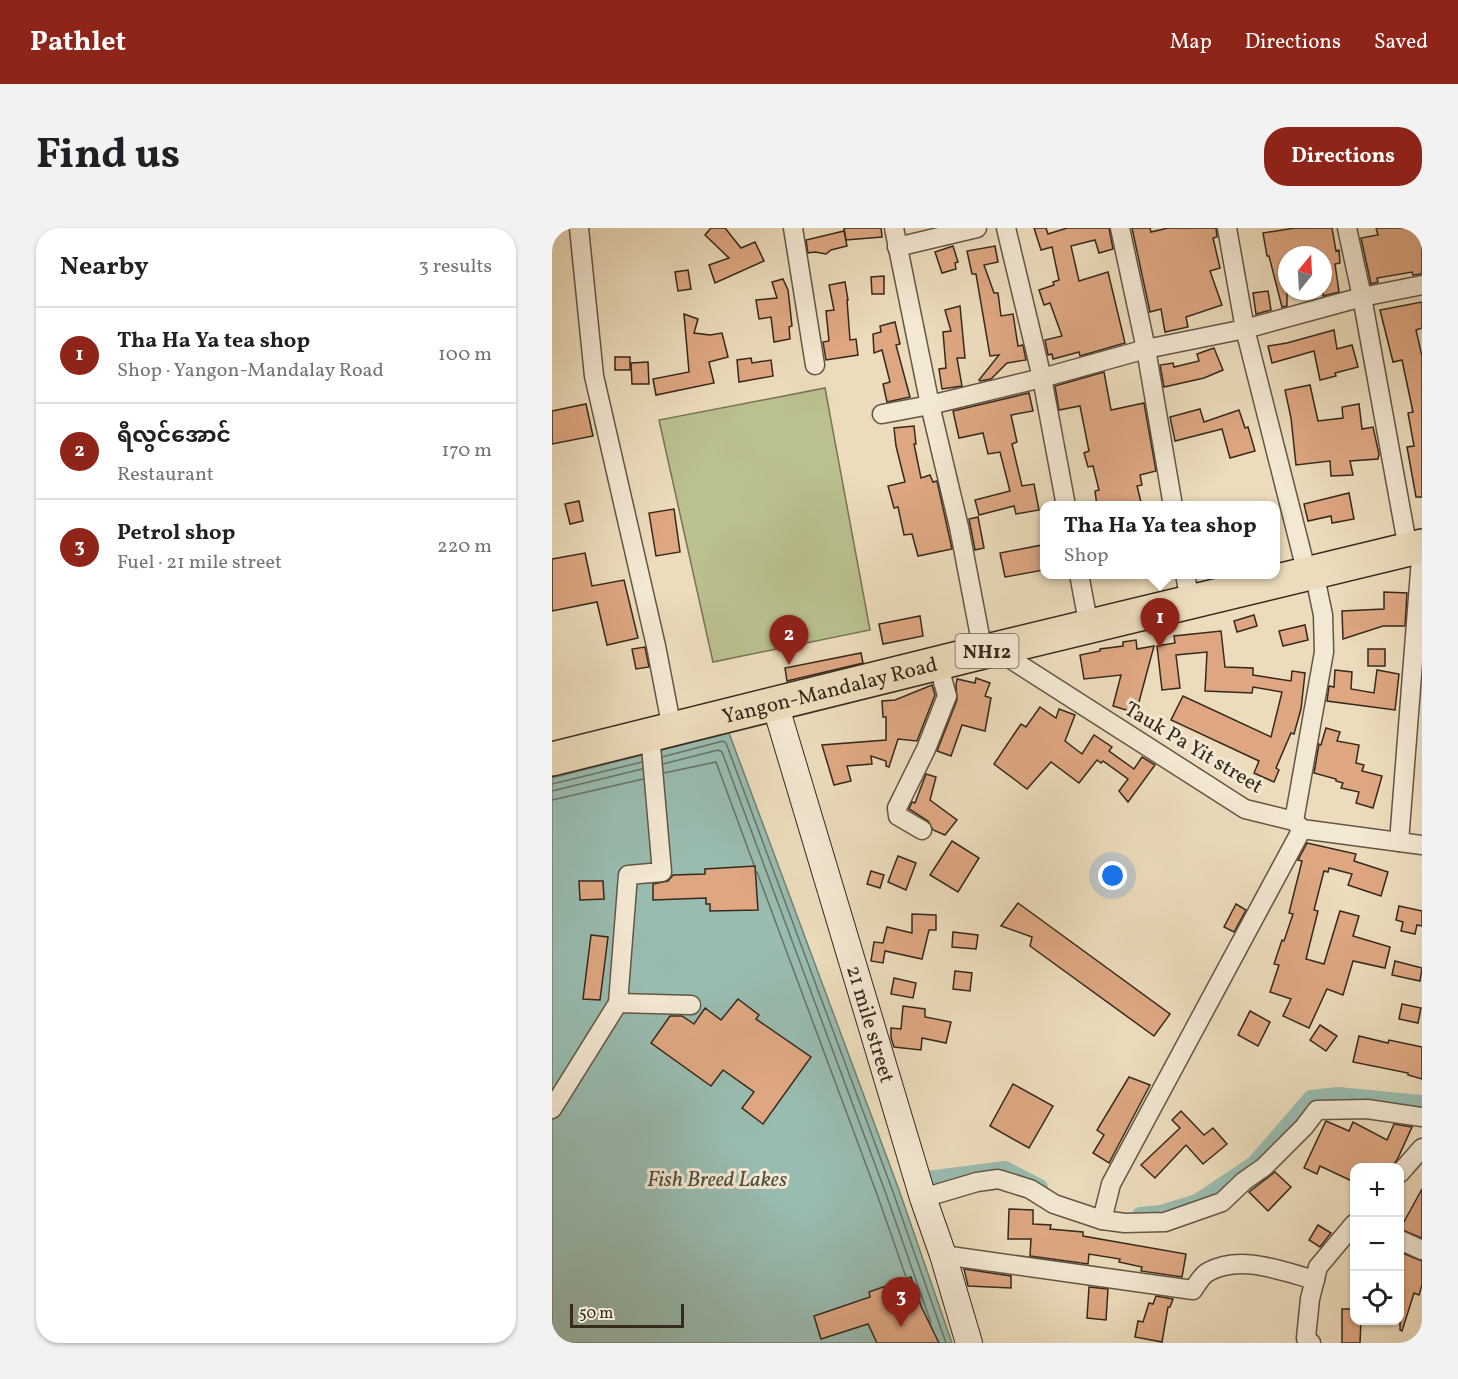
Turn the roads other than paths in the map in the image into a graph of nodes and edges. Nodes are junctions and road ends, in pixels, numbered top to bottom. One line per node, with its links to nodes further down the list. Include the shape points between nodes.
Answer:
1 (579, 228): 30 (street, via 594,376 656,646)
2 (793, 228): 14 (street)
3 (894, 228): 9 (street)
4 (977, 228): 9 (street)
5 (1006, 228): 15 (street)
6 (1120, 228): 13 (street)
7 (1227, 228): 12 (street)
8 (1347, 228): 11 (street)
9 (897, 248): 16 (street)
10 (1422, 285): 11 (street)
11 (1362, 297): 12 (street); 20 (street)
12 (1245, 329): 13 (street); 21 (street)
13 (1146, 349): 15 (street); 19 (street)
14 (815, 365)
15 (1042, 378): 16 (street); 18 (street)
16 (930, 405): 17 (street); 27 (street)
17 (882, 414)
18 (1065, 501)
19 (1172, 501)
20 (1415, 548): 21 (highway, Yangon-Mandalay Road / NH12); 34 (street)
21 (1311, 573): 22 (highway, Yangon-Mandalay Road / NH12); 32 (street, via 1323,615 1324,652)
22 (1280, 577)
23 (1080, 579): 26 (street)
24 (1262, 579): 25 (highway, Yangon-Mandalay Road / NH12)
25 (1188, 588): 26 (highway, Yangon-Mandalay Road / NH12)
26 (1089, 627): 27 (highway, Yangon-Mandalay Road / NH12)
27 (989, 650): 28 (highway, Yangon-Mandalay Road / NH12); 32 (street, Tauk Pa Yit street, via 1245,809)
28 (938, 663): 29 (highway, Yangon-Mandalay Road / NH12); 33 (street, via 947,696 897,808 898,816)
29 (775, 704): 30 (highway, Yangon-Mandalay Road / NH12); 42 (street, 21 mile street)
30 (661, 732): 31 (highway, Yangon-Mandalay Road / NH12); 36 (street, via 662,872 628,875)
31 (552, 759)
32 (1298, 825): 34 (street, Tauk Pa Yit street); 43 (street, via 1111,1184)
33 (922, 830)
34 (1399, 842): 35 (street, Tauk Pa Yit street)
35 (1422, 845)
36 (618, 1003): 37 (street); 38 (street)
37 (691, 1005)
38 (552, 1109)
39 (1422, 1117): 43 (street, via 1367,1109 1317,1110 1264,1167 1222,1202 1165,1222)
40 (1422, 1149): 41 (street)
41 (1404, 1169)
42 (923, 1198): 43 (street, via 998,1179); 47 (street, 21 mile street)
43 (1102, 1220)
44 (1350, 1229): 48 (street, via 1318,1267)
45 (1404, 1242): 46 (street)
46 (1422, 1250)
47 (943, 1255): 48 (street, via 1192,1290 1206,1273 1233,1262); 49 (street, 21 mile street)
48 (1315, 1281): 50 (street, via 1306,1338)
49 (969, 1343)
50 (1311, 1343)

